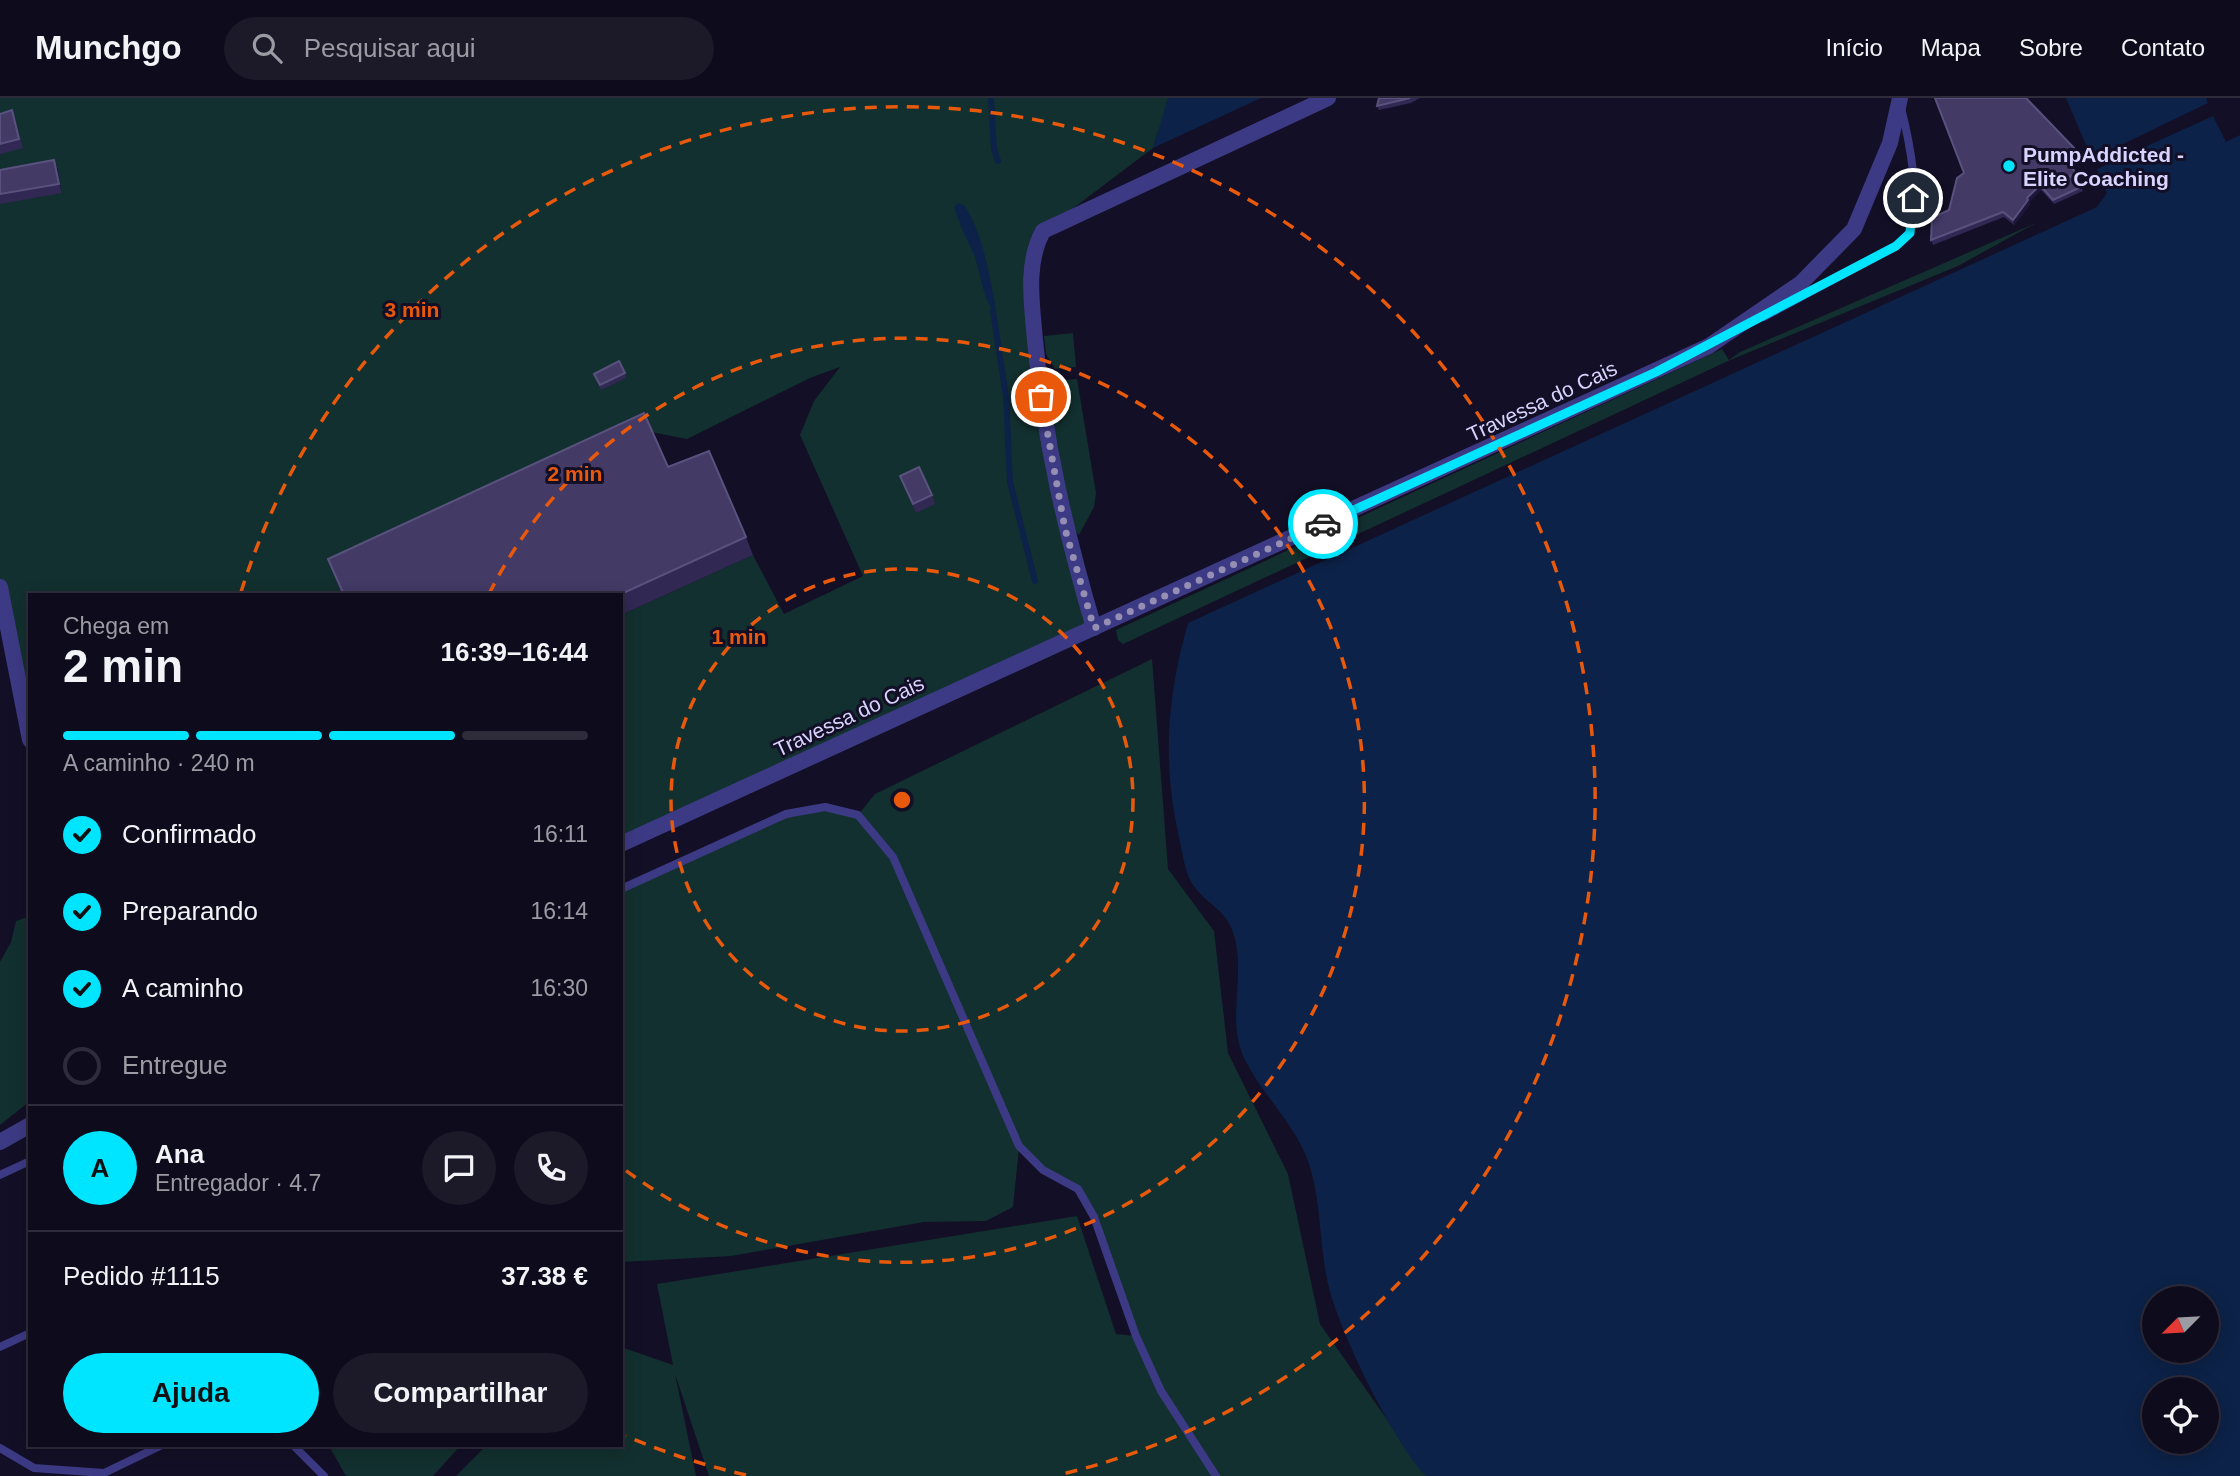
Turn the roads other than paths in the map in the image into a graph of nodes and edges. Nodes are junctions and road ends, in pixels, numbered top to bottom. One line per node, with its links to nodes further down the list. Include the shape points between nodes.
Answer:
1 (1328, 98): 5 (street, via 1043,231 1034,248 1032,312 1050,461)
2 (1901, 99): 3 (street, Travessa do Cais, via 1890,143 1854,229 1801,284); 3 (lane, via 1911,145 1914,209 1910,233 1896,246)
3 (1709, 346): 5 (street, Travessa do Cais)
4 (0, 587): 6 (street)
5 (1094, 628): 7 (street, Travessa do Cais)
6 (28, 730)
7 (623, 843)
8 (623, 888): 19 (lane, via 786,814 825,807 858,815 893,857 1019,1146 1042,1170 1078,1189 1094,1217 1136,1336 1161,1391)
9 (28, 1126): 10 (street)
10 (0, 1142)
11 (28, 1162): 12 (lane)
12 (0, 1175)
13 (28, 1334): 14 (lane)
14 (0, 1347)
15 (158, 1447): 17 (lane, via 104,1473 34,1468)
16 (295, 1447): 18 (lane)
17 (0, 1448)
18 (324, 1476)
19 (1216, 1476)

